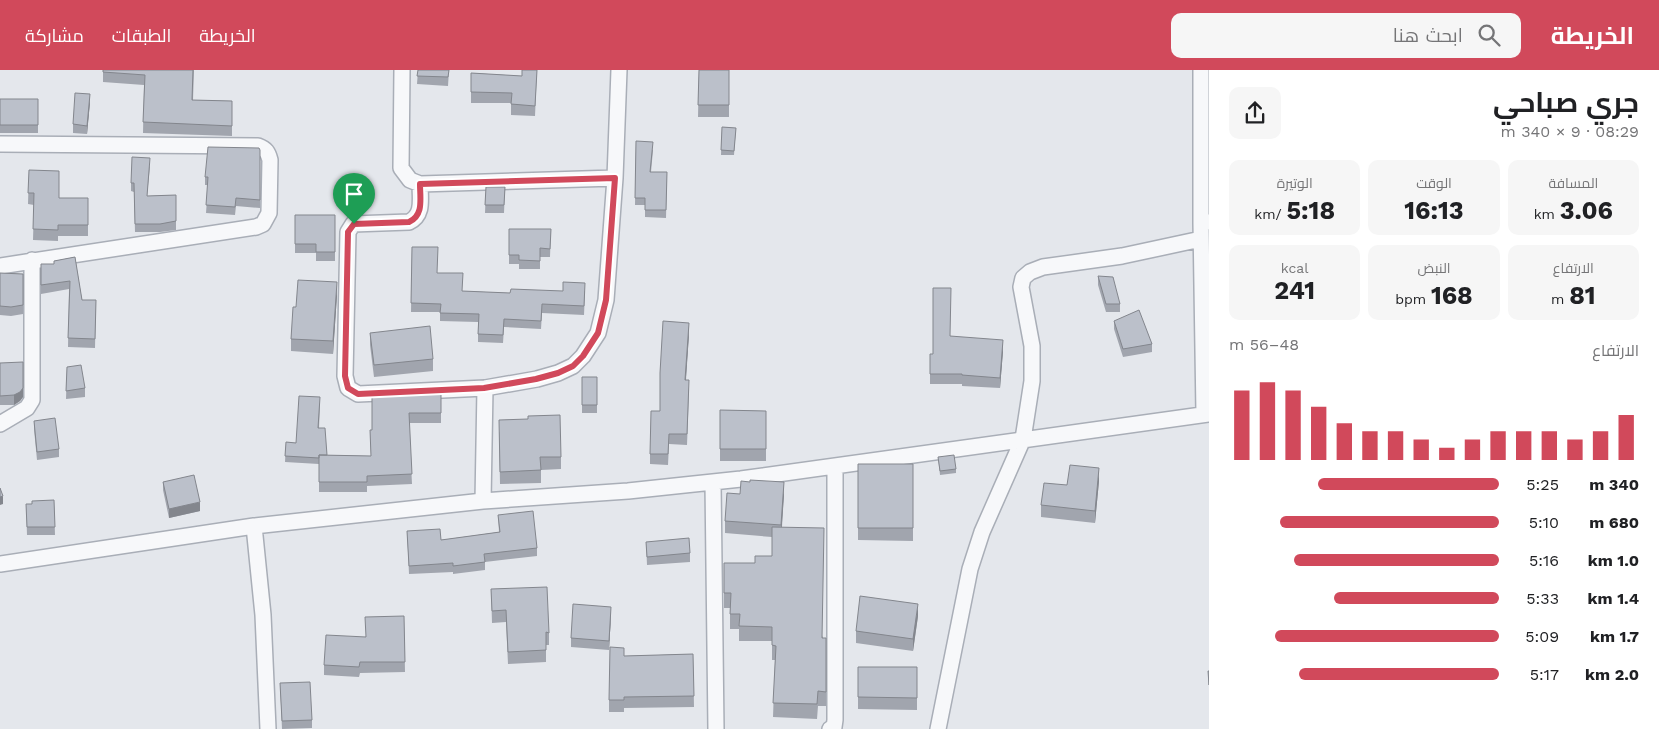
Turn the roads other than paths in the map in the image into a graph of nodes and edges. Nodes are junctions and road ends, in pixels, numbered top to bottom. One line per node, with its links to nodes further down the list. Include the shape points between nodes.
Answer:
1 (402, 70): 6 (street, via 401,168 410,180)
2 (619, 70): 5 (street)
3 (1201, 70): 7 (street)
4 (0, 144): 9 (street, via 258,146 268,153 270,160 269,213 263,224 256,227)
5 (615, 178): 6 (street); 11 (street, via 606,300 598,333 573,366 536,379)
6 (420, 184): 11 (street, via 419,214 415,219 354,224 348,232 345,376 348,388 358,394)
7 (1205, 222): 8 (street)
8 (1201, 239): 12 (street); 14 (street, via 1122,256 1042,267 1023,278 1020,287 1032,346 1032,381)
9 (32, 260): 10 (street); 13 (street, via 32,400 27,408)
10 (0, 266)
11 (484, 388): 17 (street)
12 (1207, 414): 14 (street)
13 (0, 424)
14 (1023, 439): 15 (street); 23 (street, via 982,532 970,569)
15 (835, 466): 16 (street); 22 (street, via 835,720 834,727)
16 (713, 482): 17 (street); 21 (street)
17 (483, 501): 18 (street)
18 (254, 526): 19 (street); 20 (street, via 263,615)
19 (0, 564)
20 (268, 729)
21 (716, 729)
22 (830, 729)
23 (938, 729)

